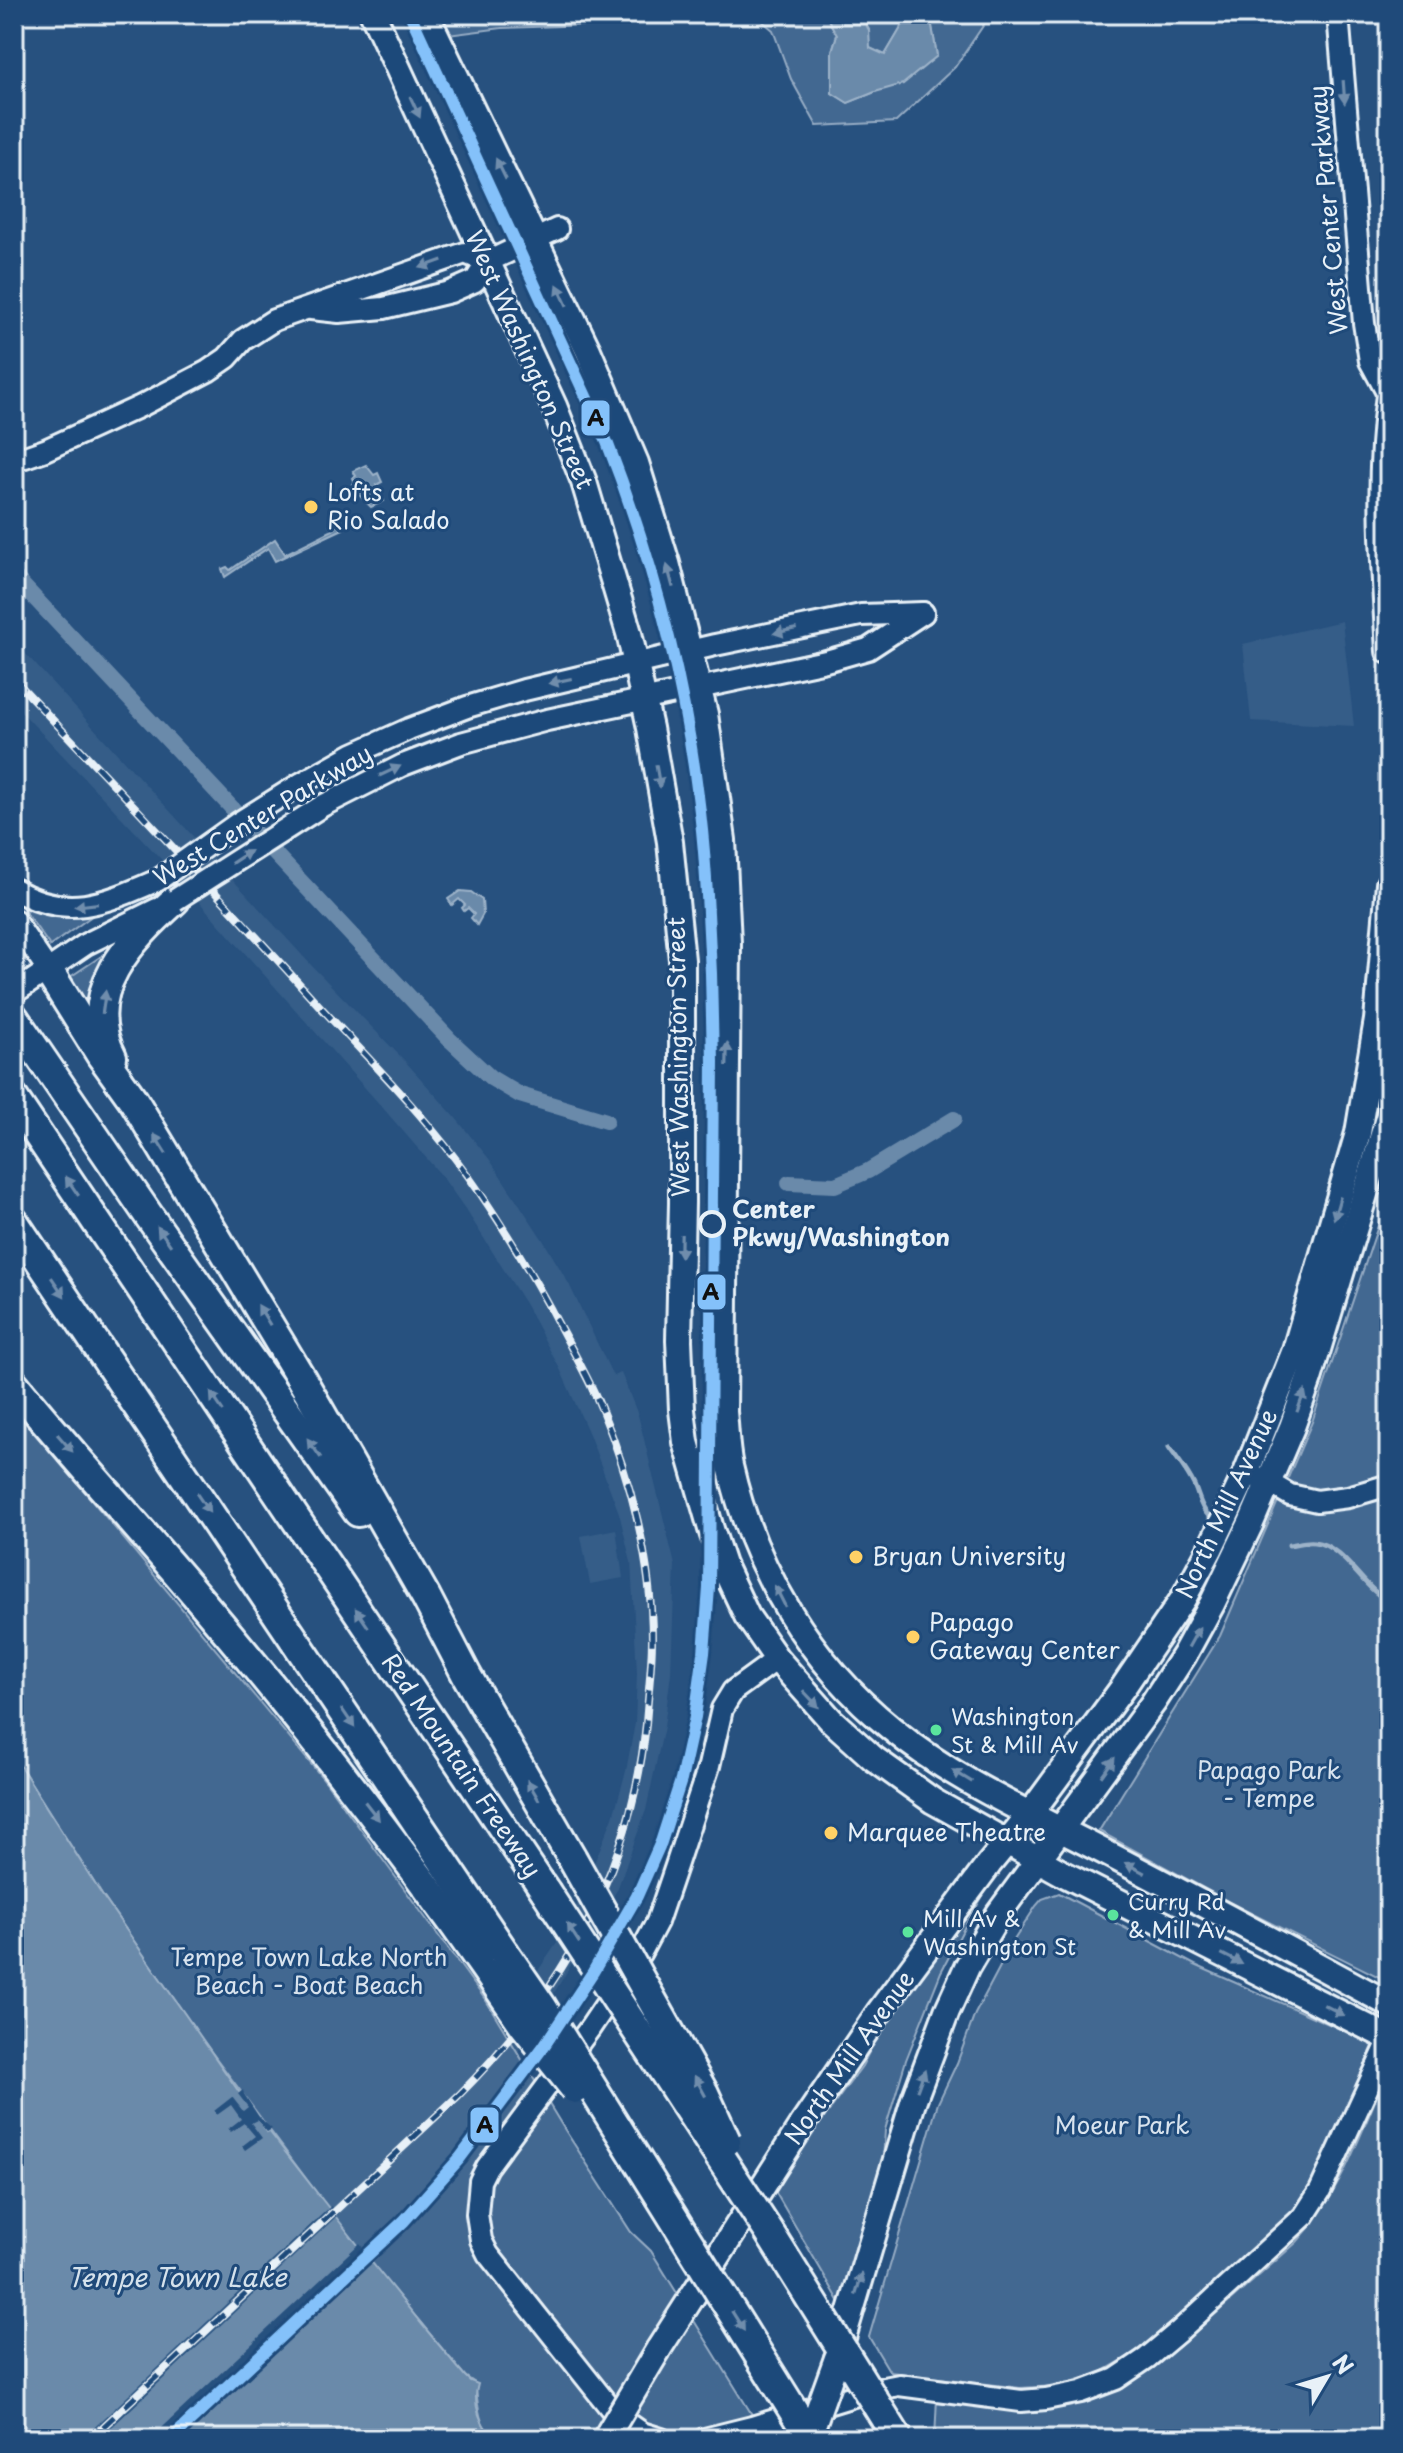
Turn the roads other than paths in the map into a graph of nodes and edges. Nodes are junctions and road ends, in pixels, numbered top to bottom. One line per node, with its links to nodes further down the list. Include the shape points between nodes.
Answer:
1 (373, 14): 5 (main road, West Washington Street, one-way to 5)
2 (426, 14): 4 (main road, West Washington Street, one-way to 2)
3 (1338, 14): 7 (street, West Center Parkway, one-way to 7, via 1364,323 1370,361)
4 (546, 234): 5 (street); 9 (main road, West Washington Street, one-way to 4, via 636,463)
5 (487, 262): 6 (street, one-way to 6, via 465,253); 6 (street, via 475,281 423,300 369,310); 11 (main road, West Washington Street, via 584,482)
6 (303, 309): 8 (street, via 267,323 193,380 45,450)
7 (1389, 396): 10 (main road, via 1382,489)
8 (14, 458)
9 (690, 651): 11 (street, West Center Parkway); 12 (main road, West Washington Street); 12 (street, West Center Parkway, one-way to 9, via 868,649 923,613 861,615)
10 (1389, 651)
11 (636, 665): 13 (main road, West Washington Street); 16 (street, West Center Parkway, one-way to 16, bridge, via 524,690 440,716 353,754 238,823)
12 (699, 688): 13 (street, West Center Parkway); 30 (main road, West Washington Street, one-way to 12, via 924,1753 842,1682 786,1607 737,1493 723,1386 726,884)
13 (644, 700): 16 (street, West Center Parkway, one-way to 13, bridge, via 382,774 439,750); 28 (main road, West Washington Street, one-way to 28, via 670,842 682,960 679,1340 686,1442 723,1565 747,1616)
14 (1389, 884): 18 (main road, North Mill Avenue)
15 (14, 889): 16 (street, one-way to 15, via 79,906 42,902)
16 (166, 890): 19 (street, West Center Parkway); 22 (highway, one-way to 16, via 109,1051 104,999 112,972)
17 (14, 920): 19 (street)
18 (1385, 967): 26 (main road, North Mill Avenue, one-way to 26, via 1358,1133)
19 (30, 982): 22 (highway, via 101,1055)
20 (14, 1018): 29 (highway, one-way to 20)
21 (14, 1099): 37 (highway, Red Mountain Freeway, one-way to 21, bridge)
22 (134, 1101): 29 (highway, one-way to 22, via 298,1373)
23 (1389, 1115): 26 (main road, North Mill Avenue, one-way to 23, via 1309,1379)
24 (14, 1222): 34 (highway, one-way to 34)
25 (14, 1384): 34 (highway, one-way to 34, via 198,1597)
26 (1257, 1477): 27 (street, via 1290,1495 1317,1501); 30 (main road, North Mill Avenue, via 1183,1599); 31 (main road, North Mill Avenue, one-way to 26, via 1184,1655 1212,1604)
27 (1389, 1485)
28 (777, 1659): 32 (main road, West Washington Street, one-way to 32, via 873,1758 933,1801); 39 (street, via 733,1691 722,1709 681,1852 641,1952 480,2181 481,2240 497,2267 615,2414)
29 (467, 1676): 37 (highway, one-way to 29, bridge, via 704,2093)
30 (1030, 1814): 31 (main road, West Washington Street); 32 (main road, North Mill Avenue)
31 (1062, 1830): 33 (main road, North Mill Avenue); 35 (main road, West Washington Street, one-way to 31)
32 (1007, 1842): 33 (main road, West Washington Street); 38 (main road, North Mill Avenue, bridge, via 802,2125)
33 (1038, 1859): 36 (main road, West Washington Street, one-way to 36); 41 (main road, North Mill Avenue, one-way to 33, bridge, via 914,2099 947,2011 982,1941)
34 (497, 1963): 41 (highway, one-way to 41, bridge, via 524,2025 652,2183)
35 (1389, 2004)
36 (1389, 2039): 40 (street, via 1327,2178 1304,2216 1178,2332 1116,2379 1081,2392 1021,2401 899,2385)
37 (769, 2232): 42 (highway, Red Mountain Freeway, bridge)
38 (605, 2439)
39 (661, 2439)
40 (704, 2439)
41 (810, 2439)
42 (898, 2439)

